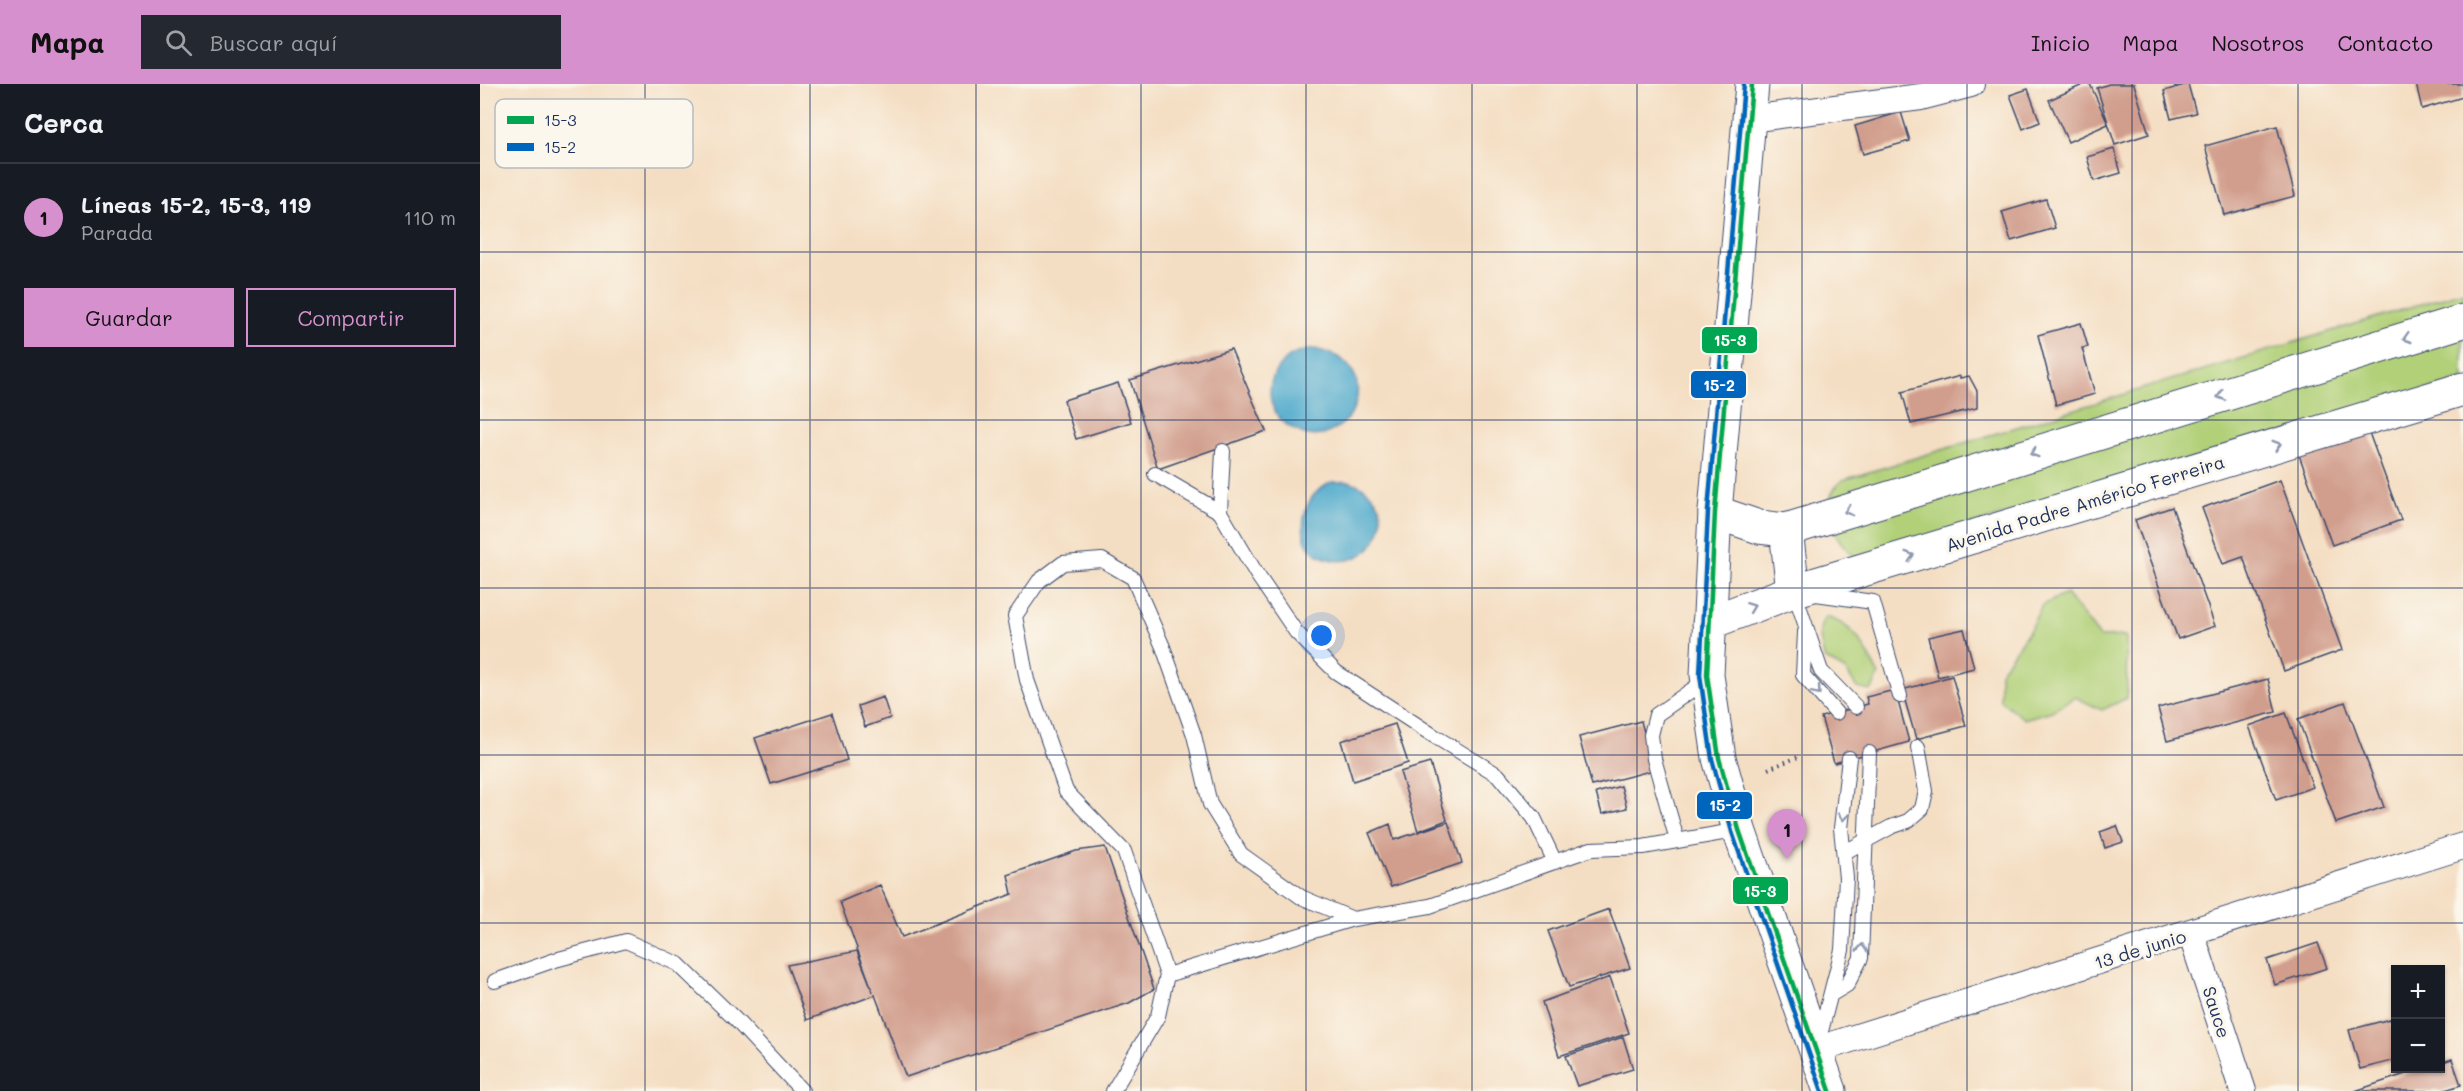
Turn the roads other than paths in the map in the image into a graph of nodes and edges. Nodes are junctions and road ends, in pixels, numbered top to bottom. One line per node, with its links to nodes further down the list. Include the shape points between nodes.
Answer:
1 (1752, 84): 3 (street)
2 (1971, 84): 3 (street, via 1921,97)
3 (1749, 119): 9 (street)
4 (2463, 321): 10 (street, one-way to 10)
5 (2463, 389): 11 (street, Avenida Padre Américo Ferreira, one-way to 5)
6 (1223, 451): 8 (lane)
7 (1155, 474): 8 (lane)
8 (1220, 512): 26 (lane, via 1296,632 1336,672 1498,775 1534,818)
9 (1715, 512): 10 (street, via 1759,527); 12 (street)
10 (1786, 530): 11 (street)
11 (1793, 591): 12 (street, Avenida Padre Américo Ferreira, one-way to 11); 13 (lane); 15 (lane, via 1873,602)
12 (1709, 623): 14 (street)
13 (1806, 624): 16 (lane, via 1821,671); 17 (lane, one-way to 17, via 1803,675)
14 (1707, 675): 21 (street, via 1719,758); 22 (lane, via 1656,715 1650,735)
15 (1900, 696)
16 (1856, 707)
17 (1836, 713)
18 (1918, 747): 23 (lane, via 1926,791 1922,809 1908,821)
19 (1869, 753): 23 (lane)
20 (1849, 758): 25 (lane, one-way to 25, via 1841,828)
21 (1739, 830): 22 (lane); 32 (street)
22 (1677, 840): 26 (lane, via 1591,849)
23 (1865, 840): 25 (lane); 31 (lane, one-way to 23, via 1847,985 1861,958)
24 (2463, 846): 28 (street, 13 de junio)
25 (1845, 852): 31 (lane, via 1842,950)
26 (1555, 862): 27 (lane, via 1430,906)
27 (1353, 919): 29 (lane); 29 (lane, via 1301,897 1240,854 1210,804 1194,735 1133,578 1102,560 1063,563 1039,582 1015,616 1027,680 1066,791 1124,851)
28 (2191, 933): 32 (street, 13 de junio); 36 (street, Sauce)
29 (1167, 975): 34 (lane, via 1158,1016)
30 (495, 981): 33 (lane, via 626,940 678,964)
31 (1832, 994): 32 (lane)
32 (1816, 1050): 35 (street)
33 (802, 1091)
34 (1113, 1091)
35 (1830, 1091)
36 (2243, 1091)

